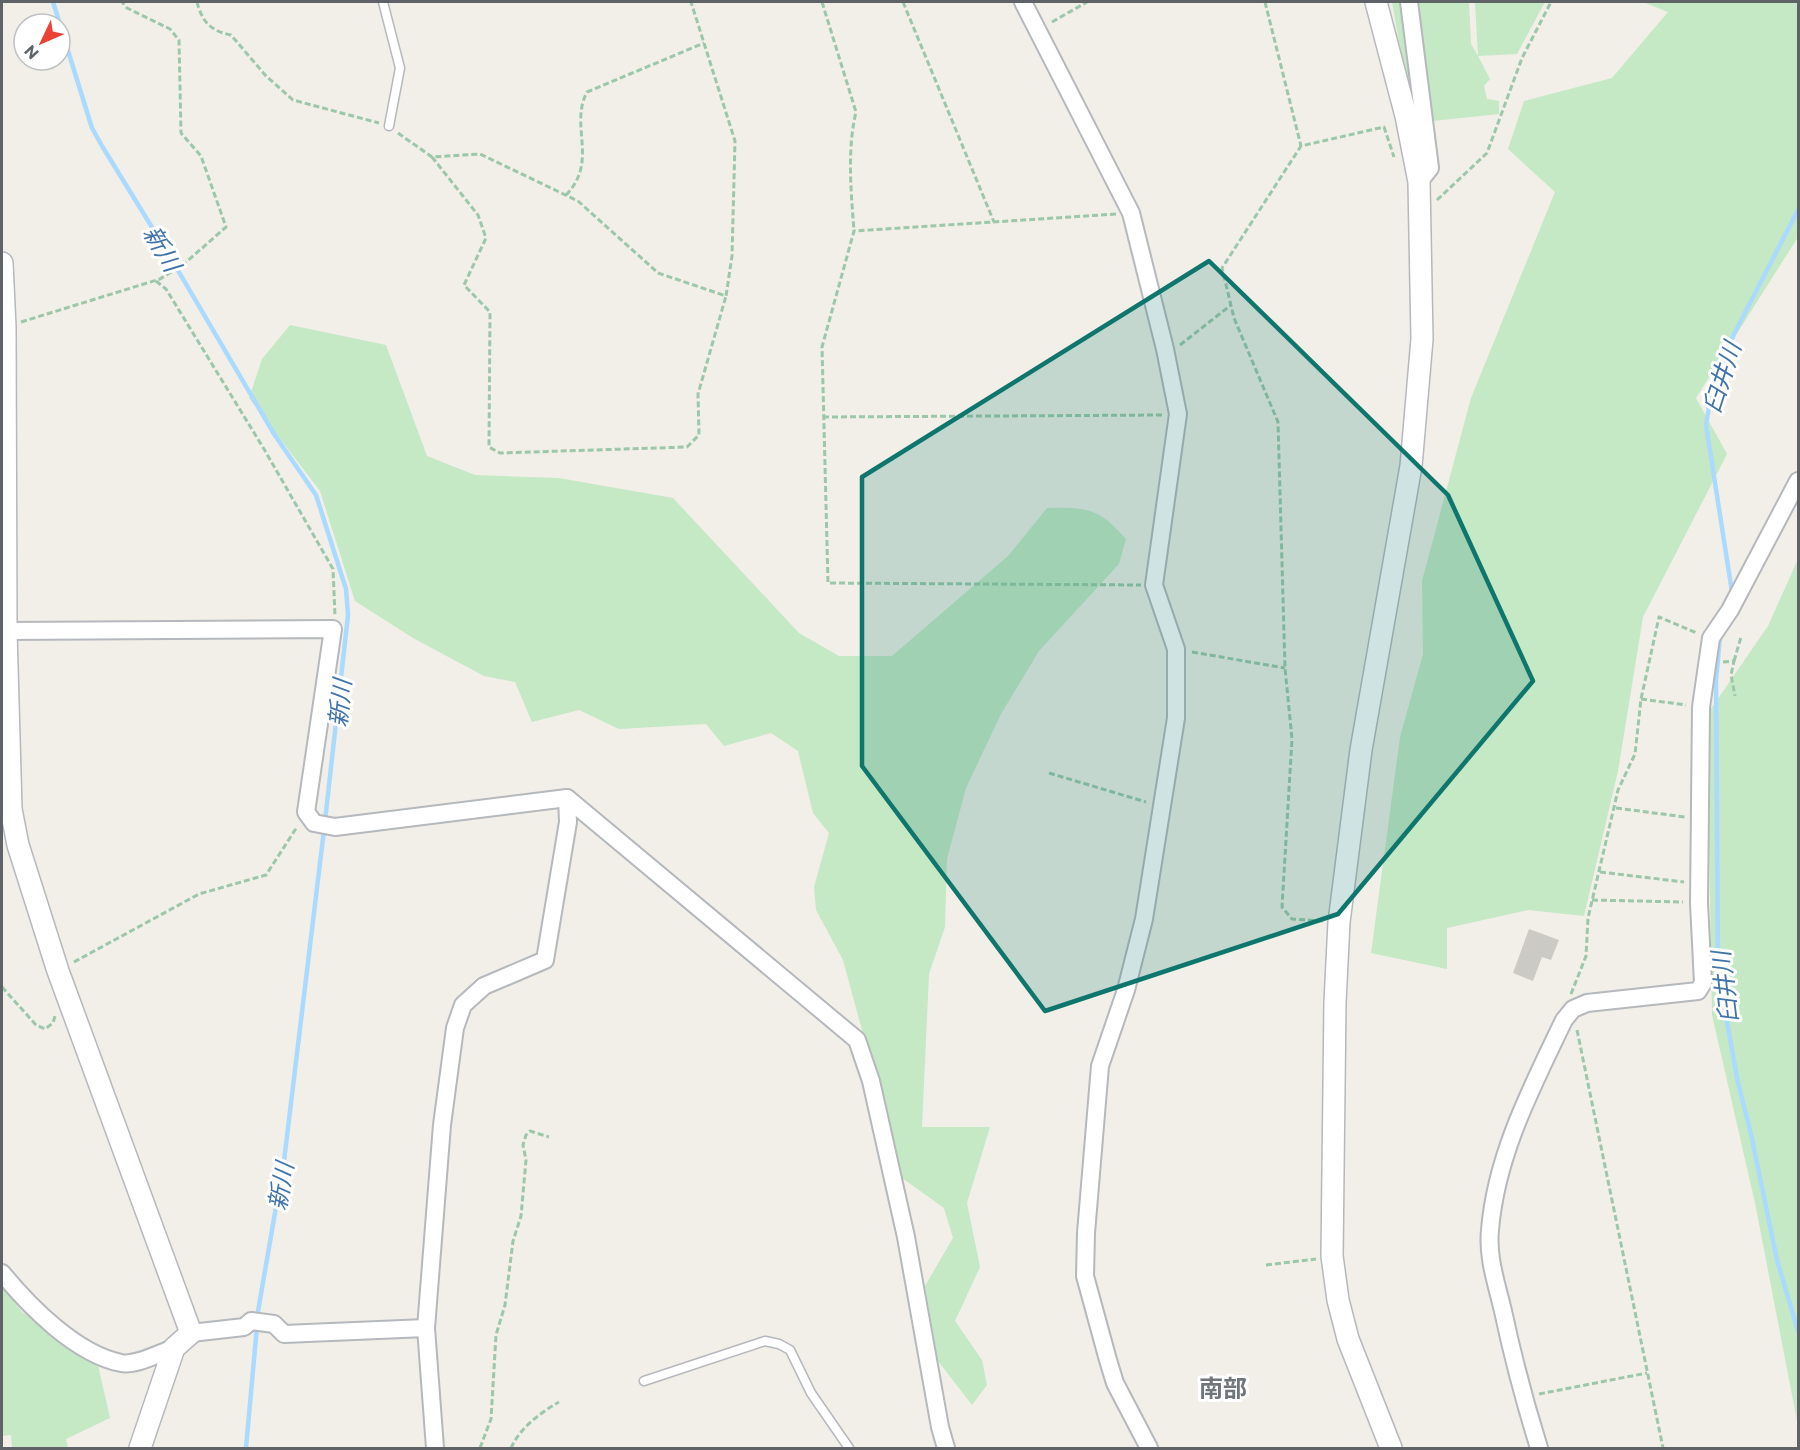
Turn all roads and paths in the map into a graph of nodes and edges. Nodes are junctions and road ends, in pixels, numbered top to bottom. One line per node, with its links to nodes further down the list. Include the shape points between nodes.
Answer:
1 (122, 2): 26 (path, via 170,29 179,40 181,133 201,156 226,226 184,264)
2 (197, 2): 15 (path, via 205,23 217,32 231,35 293,100)
3 (383, 2): 15 (lane, via 400,68)
4 (691, 2): 14 (path)
5 (822, 2): 24 (path, via 856,112 852,130)
6 (903, 2): 23 (path)
7 (1023, 2): 13 (street)
8 (1087, 2): 13 (path)
9 (1265, 2): 16 (path)
10 (1376, 2): 19 (street)
11 (1409, 2): 19 (street, via 1430,168)
12 (1551, 2): 22 (path, via 1522,58 1487,153)
13 (1037, 31): 21 (street)
14 (704, 43): 20 (path, via 587,92 580,122 581,173); 27 (path, via 735,141 732,256)
15 (389, 126): 17 (path)
16 (1301, 146): 18 (path, via 1384,127); 28 (path, via 1222,268)
17 (432, 157): 20 (path, via 480,154); 27 (path, via 478,215 486,238 464,285 490,312 489,447 500,453 687,447 699,435 698,394)
18 (1395, 160)
19 (1419, 182): 22 (street)
20 (566, 195): 27 (path, via 578,201 658,273)
21 (1131, 213): 23 (path); 30 (street)
22 (1421, 215): 56 (street, via 1422,339 1411,466 1361,750)
23 (994, 222): 24 (path)
24 (854, 231): 32 (path, via 822,347)
25 (2, 262): 29 (street)
26 (155, 280): 29 (path); 35 (path, via 166,289 333,569)
27 (726, 296)
28 (1231, 305): 30 (path); 42 (path, via 1278,422)
29 (3, 327): 36 (street)
30 (1167, 356): 31 (street)
31 (1178, 414): 32 (path); 34 (street)
32 (822, 417): 34 (path, via 828,584)
33 (1798, 481): 38 (street, via 1730,610)
34 (1154, 585): 39 (street)
35 (333, 629): 36 (street); 50 (street)
36 (6, 631): 57 (street, via 11,809 18,845)
37 (1741, 637): 40 (path)
38 (1711, 638): 44 (path, via 1659,617); 45 (street)
39 (1176, 649): 42 (path); 48 (street, via 1176,718)
40 (1734, 661): 41 (path); 43 (path, via 1731,675)
41 (1724, 662)
42 (1285, 668): 56 (path, via 1292,740 1282,907 1292,919)
43 (1735, 696)
44 (1641, 699): 45 (path); 49 (path, via 1635,754 1618,790)
45 (1701, 708): 51 (street)
46 (1049, 773): 48 (path)
47 (567, 798): 50 (street, via 335,827); 65 (street, via 568,822 545,960 484,986 463,1005 455,1029 442,1125); 77 (street, via 857,1040 871,1081 906,1237)
48 (1162, 807): 78 (street, via 1141,929 1126,990 1100,1066 1085,1276 1115,1383)
49 (1616, 808): 51 (path); 52 (path)
50 (310, 818): 57 (path, via 266,875 199,894)
51 (1700, 819): 53 (street)
52 (1600, 872): 53 (path); 54 (path)
53 (1699, 884): 55 (street)
54 (1592, 900): 55 (path); 59 (path, via 1586,956 1571,993)
55 (1699, 903): 59 (street, via 1703,983 1698,991 1587,1003)
56 (1339, 922): 62 (street)
57 (58, 971): 66 (street)
58 (2, 987): 60 (path, via 36,1025 45,1029 53,1023)
59 (1573, 1009): 68 (path); 70 (street, via 1518,1115 1497,1182 1489,1231 1491,1260)
60 (56, 1013)
61 (549, 1137): 74 (path, via 530,1131 523,1145 526,1161 521,1216 496,1335 491,1419)
62 (1332, 1256): 63 (path); 79 (street, via 1348,1339)
63 (1266, 1265)
64 (2, 1273): 67 (street, via 41,1315 86,1349 122,1363)
65 (426, 1328): 66 (street, via 284,1334 274,1324 259,1322); 73 (street)
66 (191, 1333): 67 (street)
67 (174, 1348): 72 (street)
68 (1647, 1373): 70 (path); 81 (path)
69 (644, 1381): 76 (lane, via 765,1341 779,1344 790,1350 811,1393)
70 (1523, 1397): 80 (street)
71 (559, 1402): 75 (path, via 522,1431)
72 (140, 1449)
73 (435, 1449)
74 (480, 1449)
75 (511, 1449)
76 (849, 1449)
77 (946, 1449)
78 (1149, 1449)
79 (1391, 1449)
80 (1539, 1449)
81 (1663, 1449)

